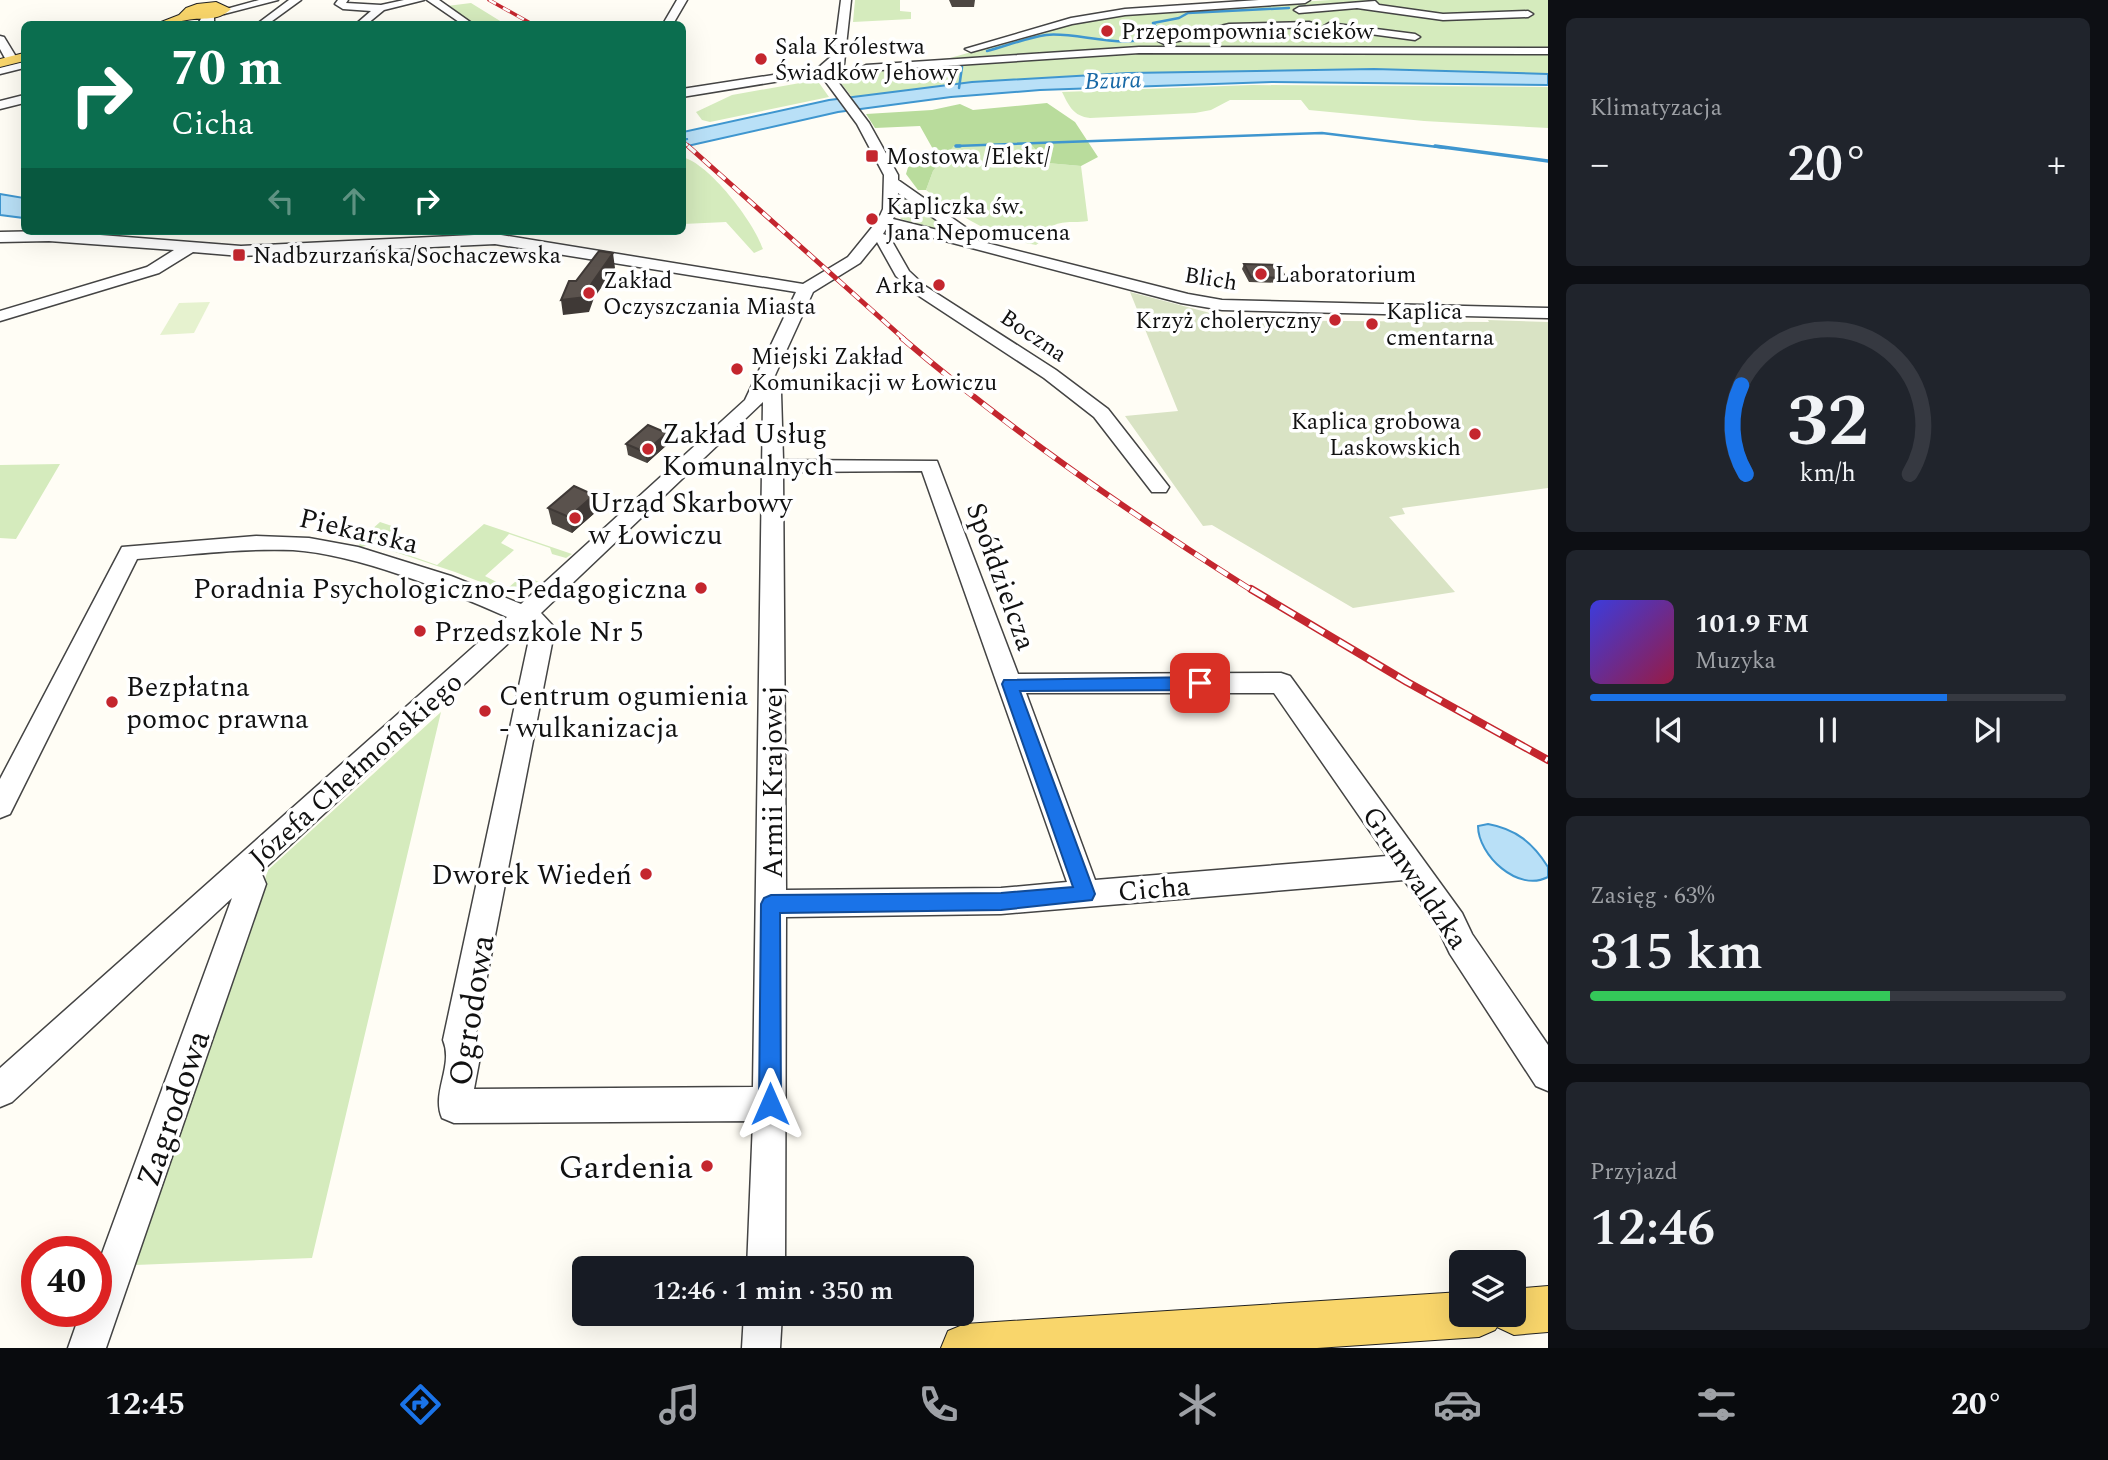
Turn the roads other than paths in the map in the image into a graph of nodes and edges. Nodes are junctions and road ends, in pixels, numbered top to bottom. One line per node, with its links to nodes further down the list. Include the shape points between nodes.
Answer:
1 (273, 0): 16 (street)
2 (296, 0): 20 (street)
3 (343, 0): 15 (street, via 343,6)
4 (419, 0): 15 (street)
5 (432, 0): 22 (street)
6 (682, 0): 23 (street)
7 (846, 0): 41 (street)
8 (1396, 0): 11 (street)
9 (1285, 1): 25 (street); 40 (street, via 1117,13 954,54)
10 (1379, 1): 14 (street)
11 (1416, 1)
12 (1459, 4): 17 (street)
13 (1510, 5): 17 (street, via 1532,17)
14 (1360, 6): 17 (street, via 1425,16); 25 (street)
15 (381, 8): 21 (street)
16 (206, 12): 18 (main road); 19 (main road)
17 (1488, 17): 26 (street)
18 (173, 21)
19 (178, 21)
20 (265, 21)
21 (365, 21)
22 (464, 21)
23 (670, 21)
24 (1197, 21): 25 (street, via 1254,13)
25 (1320, 22): 27 (street); 32 (street, via 1179,31); 33 (street)
26 (1504, 27)
27 (1421, 37)
28 (1434, 38): 34 (street, via 1497,38)
29 (0, 39): 39 (street)
30 (1050, 39): 37 (street, via 996,53)
31 (1064, 40): 35 (street)
32 (1151, 44): 33 (street); 35 (street)
33 (1350, 44): 34 (street)
34 (1484, 44): 36 (street)
35 (1107, 46): 38 (street)
36 (1548, 49): 38 (street)
37 (971, 52)
38 (1074, 53): 40 (street)
39 (15, 61): 42 (street)
40 (871, 66): 41 (street)
41 (834, 69): 43 (street); 46 (street)
42 (0, 71)
43 (686, 92)
44 (21, 100): 45 (street)
45 (0, 105)
46 (893, 183): 47 (street); 50 (street, Blich)
47 (885, 221): 48 (street); 50 (street, Blich)
48 (874, 236): 52 (street, via 848,265); 57 (street, Boczna, via 884,239 902,273 919,289 1101,413)
49 (0, 237): 51 (street, via 49,236)
50 (971, 240): 53 (street, Blich, via 1222,305)
51 (188, 248): 52 (street, via 247,251 495,239); 54 (street, via 153,270)
52 (806, 289): 55 (street, Józefa Chełmońskiego)
53 (1548, 313)
54 (0, 316)
55 (762, 386): 56 (street, Armii Krajowej, via 772,392); 58 (street, Józefa Chełmońskiego, via 753,404 730,428)
56 (773, 466): 59 (street, Spółdzielcza, via 930,466); 64 (street, Armii Krajowej)
57 (1159, 487)
58 (524, 615): 60 (street, Piekarska, via 443,582 293,542 130,552); 62 (street, Józefa Chełmońskiego); 67 (street, Ogrodowa, via 543,628 459,1040 465,1052 454,1106)
59 (1010, 684): 61 (street, Grunwaldzka, via 1281,683); 63 (street, Spółdzielcza)
60 (0, 806)
61 (1411, 867): 63 (street, Cicha); 65 (street, Grunwaldzka)
62 (244, 869): 66 (street, Józefa Chełmońskiego); 73 (street, Zagrodowa, via 252,884)
63 (1086, 894): 64 (street, Cicha, via 1001,901)
64 (771, 904): 67 (street, Armii Krajowej)
65 (1548, 1073)
66 (0, 1090)
67 (770, 1104): 68 (street, Armii Krajowej)
68 (766, 1256)
69 (1548, 1309): 70 (main road)
70 (1526, 1311)
71 (1449, 1316): 75 (main road)
72 (763, 1326): 74 (street)
73 (87, 1348)
74 (761, 1348)
75 (965, 1348)

